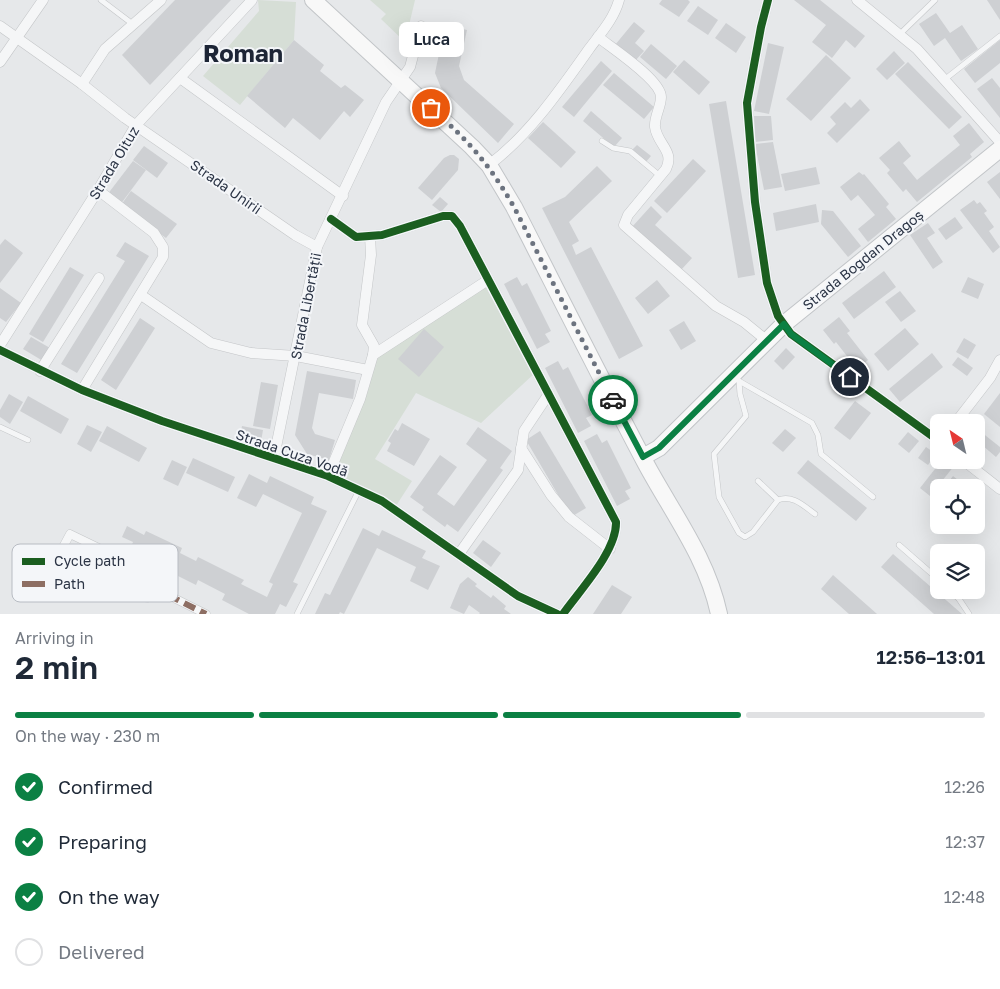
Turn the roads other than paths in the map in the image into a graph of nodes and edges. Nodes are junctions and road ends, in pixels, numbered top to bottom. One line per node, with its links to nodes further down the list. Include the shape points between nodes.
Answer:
1 (44, 0): 16 (street)
2 (101, 0): 10 (lane)
3 (161, 0): 10 (street)
4 (252, 0): 18 (street, Strada Oituz)
5 (313, 0): 20 (main road)
6 (619, 0): 15 (street)
7 (768, 0): 36 (street, via 747,103 755,202 767,283 775,310)
8 (857, 0): 13 (street)
9 (935, 0): 13 (lane)
10 (134, 25): 21 (street, via 105,49)
11 (0, 26): 16 (street, Strada Unirii)
12 (421, 26): 20 (street, Strada Libertății, via 410,67)
13 (900, 34): 19 (street)
14 (1000, 36): 19 (lane)
15 (598, 37): 26 (street, via 534,122); 27 (street, via 659,89 661,97 655,127 670,161)
16 (17, 39): 17 (street); 21 (street, Strada Unirii)
17 (0, 62)
18 (180, 78): 22 (street, Strada Oituz); 29 (street)
19 (944, 80): 24 (street)
20 (400, 82): 26 (main road, via 446,121); 29 (street, Strada Libertății, via 386,102)
21 (82, 84): 22 (street, Strada Unirii)
22 (136, 125): 28 (street, Strada Oituz); 32 (street, Strada Unirii)
23 (602, 141): 27 (lane, via 612,148 630,152)
24 (1000, 142)
25 (1000, 149): 36 (main road, Strada Bogdan Dragoș)
26 (489, 165): 54 (main road, via 514,207)
27 (660, 176): 37 (street, via 628,215 624,225 627,230 716,306 744,322)
28 (98, 190): 35 (street, via 154,234 163,247 163,257); 38 (street, Strada Oituz)
29 (343, 196): 30 (street, Strada Libertății)
30 (330, 219): 31 (street, via 356,237); 32 (street, Strada Libertății)
31 (370, 236): 34 (street, via 452,216); 41 (street, via 371,255 362,325 374,346)
32 (317, 247): 40 (street, Strada Libertății)
33 (98, 278): 44 (street)
34 (488, 280): 41 (street); 47 (street)
35 (141, 295): 40 (street, via 211,343 251,352); 46 (street)
36 (784, 324): 37 (main road, Strada Bogdan Dragoș); 50 (street, via 791,334)
37 (766, 340): 45 (main road, Strada Bogdan Dragoș)
38 (0, 345)
39 (0, 350): 44 (street, Strada Cuza Vodă)
40 (296, 356): 43 (street); 53 (street, Strada Libertății)
41 (373, 356): 43 (street)
42 (1000, 360): 48 (street)
43 (368, 370): 56 (street)
44 (40, 371): 46 (street, Strada Cuza Vodă)
45 (736, 378): 54 (main road, Strada Bogdan Dragoș, via 659,448); 60 (lane, via 812,423 821,454); 61 (lane, via 746,416 714,454 719,497 739,533 745,537 753,532)
46 (82, 390): 53 (street, Strada Cuza Vodă, via 162,421)
47 (548, 395): 52 (street, via 524,431); 66 (street, via 616,522)
48 (962, 414)
49 (0, 427): 51 (lane)
50 (930, 434)
51 (28, 440)
52 (521, 448): 66 (street, via 568,517); 67 (street, via 518,470)
53 (274, 457): 56 (street, Strada Cuza Vodă)
54 (643, 457): 75 (main road, via 698,553 714,591)
55 (974, 469): 58 (street)
56 (328, 476): 59 (street, Strada Cuza Vodă)
57 (758, 481): 61 (lane)
58 (1000, 489)
59 (359, 490): 67 (street, Strada Cuza Vodă, via 382,501); 72 (lane)
60 (873, 497)
61 (778, 500): 62 (lane, via 790,498)
62 (815, 514)
63 (65, 544): 64 (street, via 70,534)
64 (91, 544)
65 (899, 545): 68 (lane)
66 (610, 549): 74 (street)
67 (459, 554): 73 (street, Strada Cuza Vodă, via 518,596)
68 (930, 572)
69 (959, 599): 76 (lane)
70 (178, 600): 71 (street)
71 (206, 614)
72 (297, 614)
73 (557, 614)
74 (563, 614)
75 (719, 614)
76 (969, 614)

